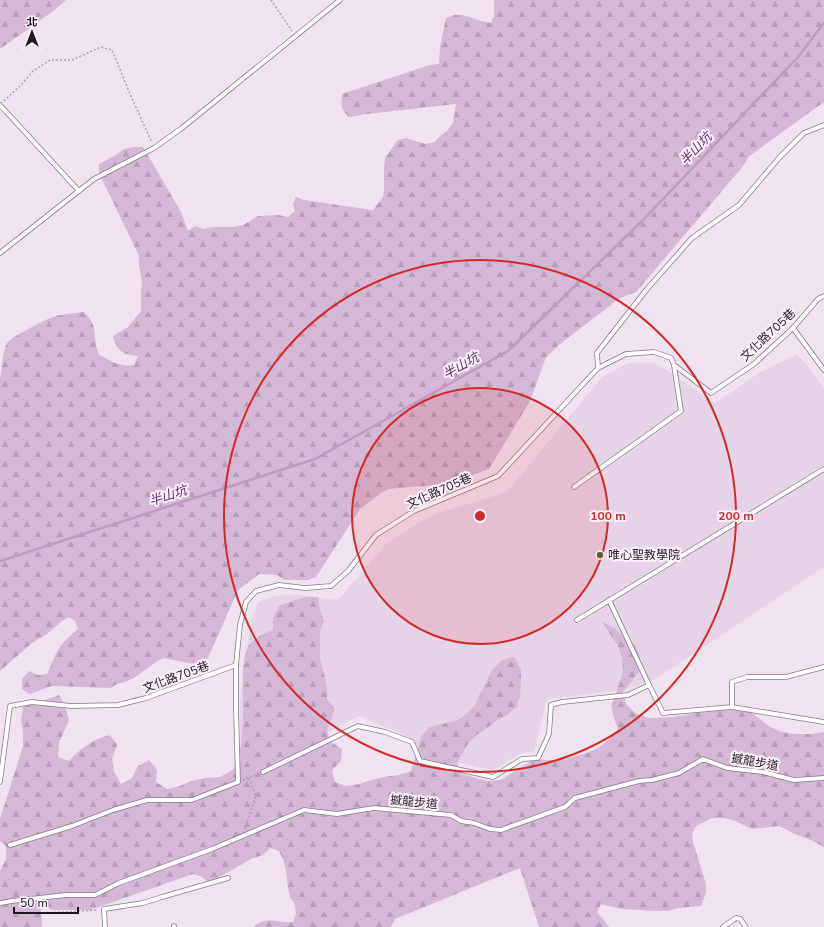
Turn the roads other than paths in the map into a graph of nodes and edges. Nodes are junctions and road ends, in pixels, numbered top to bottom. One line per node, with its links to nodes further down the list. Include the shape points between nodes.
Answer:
1 (340, 0): 4 (lane, via 182,128 154,148 94,179)
2 (0, 105): 4 (lane)
3 (824, 125): 9 (lane, via 804,133 739,205 692,238 597,353)
4 (80, 191): 5 (lane)
5 (0, 252)
6 (824, 296): 7 (lane, 文化路705巷, via 818,299)
7 (793, 328): 8 (lane, 文化路705巷, via 754,364 710,392); 10 (lane)
8 (674, 364): 9 (lane, 文化路705巷, via 671,358 654,352 626,354); 12 (lane, via 680,411)
9 (598, 368): 15 (lane, 文化路705巷, via 498,476 414,511 376,535 348,571 331,586 305,588 279,585 256,591 246,602 240,625)
10 (824, 370)
11 (824, 469): 13 (lane)
12 (574, 487)
13 (609, 600): 14 (lane); 17 (lane)
14 (576, 620)
15 (236, 665): 22 (lane, 文化路705巷, via 146,698 118,705 71,706 32,702 10,706); 23 (lane, via 238,782 192,800 147,800)
16 (824, 667): 18 (lane, via 786,677 747,677 732,682)
17 (649, 685): 18 (lane, via 663,712); 20 (lane, via 628,695 551,705 549,734 538,758 522,759 493,777 420,761 412,742 358,726)
18 (732, 707): 19 (lane)
19 (824, 722)
20 (263, 772)
21 (824, 778): 25 (lane, 撼龍步道, via 794,780 763,772 727,768 703,758 679,773 575,798 565,807 501,830 461,821 451,815 374,808 337,814 304,810 212,849 119,883 95,895 66,895)
22 (0, 782)
23 (10, 845)
24 (228, 878): 26 (lane, via 143,903 104,909)
25 (0, 904)
26 (105, 927)
27 (723, 927): 28 (lane, via 736,918)
28 (746, 927)

